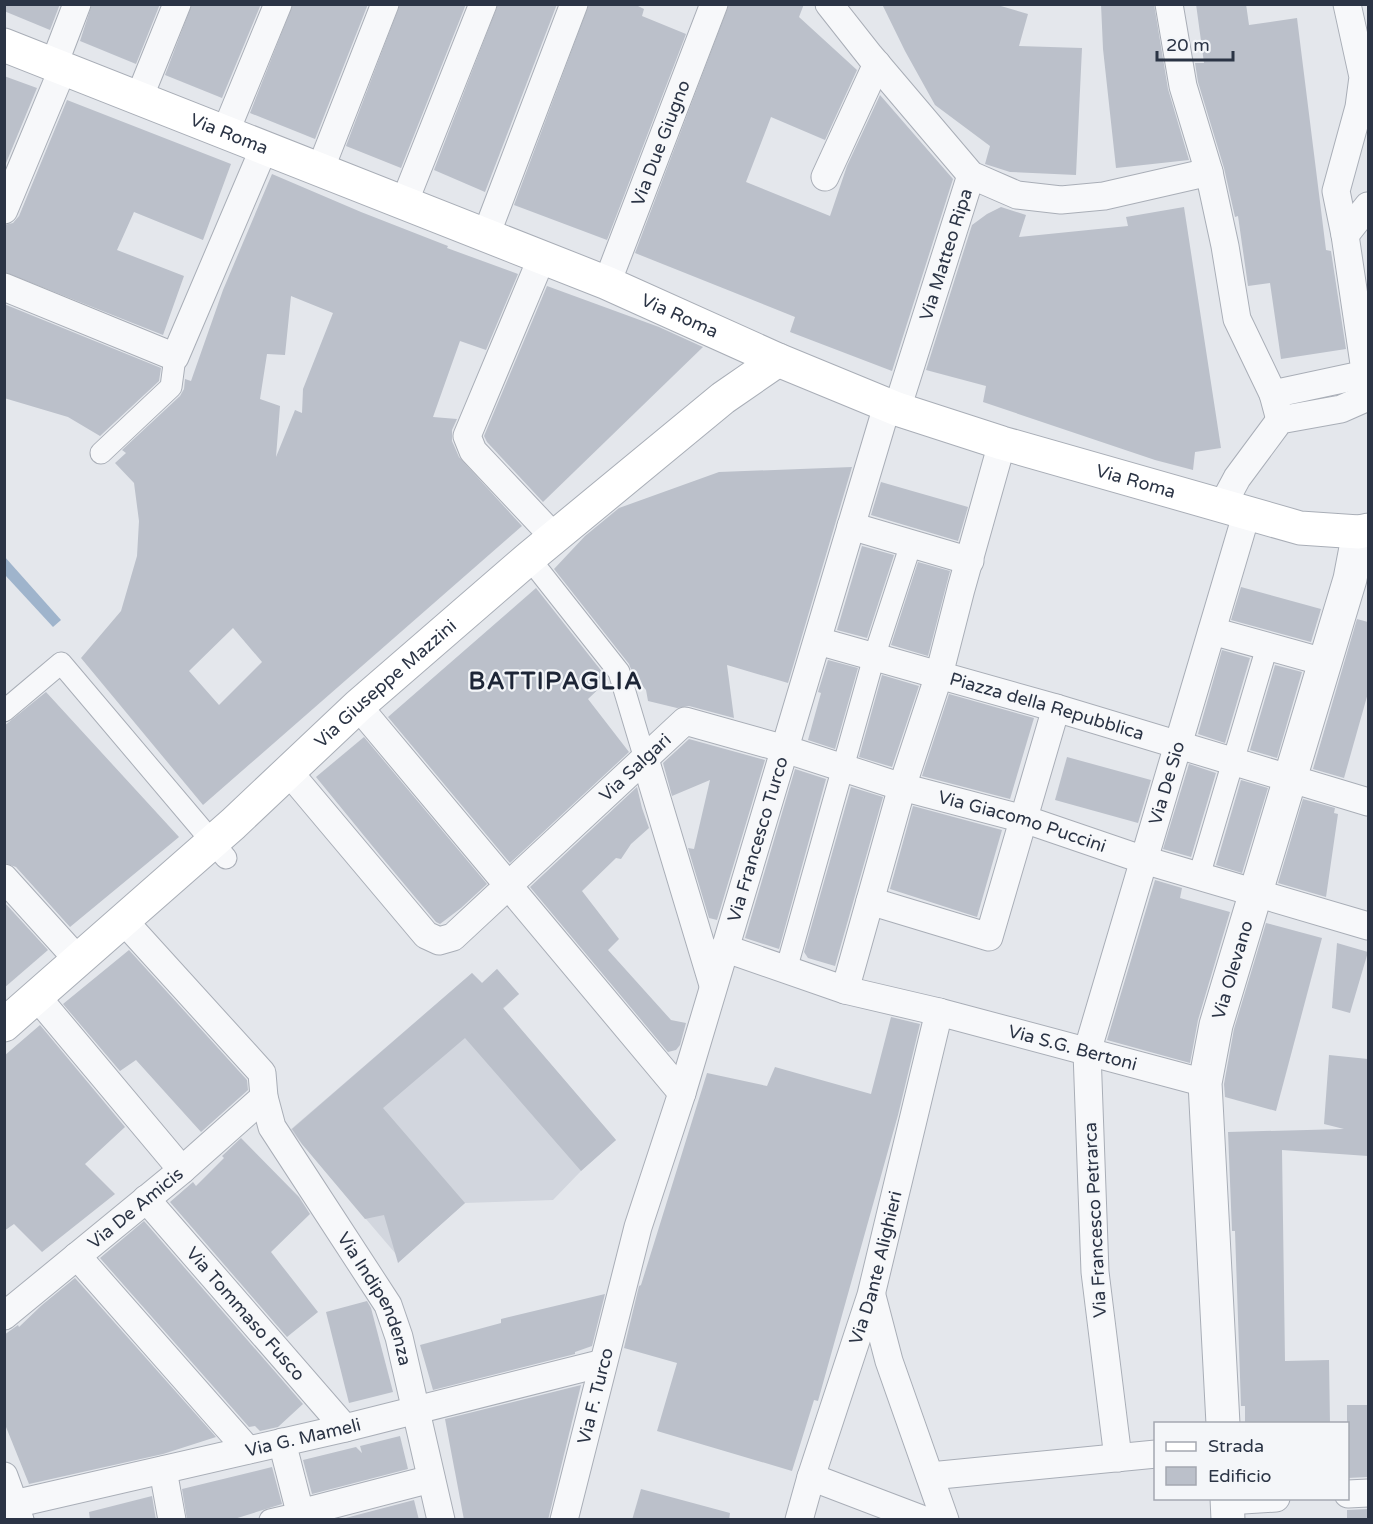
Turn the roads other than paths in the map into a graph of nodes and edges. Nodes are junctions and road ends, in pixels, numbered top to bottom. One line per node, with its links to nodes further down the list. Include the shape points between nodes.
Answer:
1 (77, 4): 13 (street)
2 (177, 4): 14 (street)
3 (278, 4): 16 (street)
4 (385, 4): 18 (street)
5 (483, 4): 22 (street)
6 (574, 4): 25 (street)
7 (1169, 4): 19 (street, via 1183,86)
8 (1347, 4): 15 (street, via 1363,76)
9 (829, 5): 12 (street, Via Matteo Ripa)
10 (708, 6): 28 (street, Via Due Giugno)
11 (4, 45): 13 (main road, Via Roma)
12 (877, 64): 20 (street, Via Matteo Ripa); 21 (street)
13 (58, 66): 14 (main road, Via Roma); 24 (street)
14 (139, 98): 16 (main road, Via Roma)
15 (1364, 108): 26 (street, via 1336,191)
16 (225, 132): 17 (main road, Via Roma)
17 (264, 148): 18 (main road, Via Roma); 30 (street)
18 (320, 170): 22 (main road, Via Roma)
19 (1209, 172): 20 (street, via 1104,196 1061,200 1017,195); 34 (street, via 1237,319)
20 (971, 175): 33 (street, Via Matteo Ripa)
21 (825, 177)
22 (404, 203): 25 (main road, Via Roma)
23 (1368, 206): 26 (street)
24 (4, 210)
25 (486, 235): 27 (main road, Via Roma)
26 (1346, 235): 32 (street)
27 (542, 257): 28 (main road, Via Roma); 40 (street, via 467,436 473,451)
28 (607, 283): 31 (main road, Via Roma)
29 (4, 287): 30 (street)
30 (175, 357): 36 (street, via 171,387)
31 (778, 360): 33 (main road, Via Roma); 40 (main road, Via Giuseppe Mazzini, via 723,398)
32 (1368, 388): 34 (street, via 1341,409)
33 (892, 407): 35 (main road, Via Roma); 38 (street, Via Francesco Turco, via 864,460)
34 (1276, 407): 37 (street)
35 (1002, 443): 37 (main road, Via Roma); 43 (street, Piazza della Repubblica)
36 (101, 453)
37 (1235, 499): 39 (main road, Via Roma, via 1300,528); 44 (street, Via De Sio)
38 (851, 526): 41 (street); 45 (street, Via Francesco Turco)
39 (1364, 531): 48 (street, Via Olevano)
40 (554, 537): 42 (main road, Via Giuseppe Mazzini)
41 (911, 544): 43 (street); 47 (street)
42 (529, 558): 50 (main road, Via Giuseppe Mazzini); 55 (street, via 620,672)
43 (970, 561): 49 (street, Piazza della Repubblica)
44 (1212, 631): 46 (street); 53 (street, Via De Sio)
45 (818, 641): 47 (street); 54 (street, Via Francesco Turco)
46 (1267, 646): 48 (street); 56 (street)
47 (874, 657): 49 (street); 57 (street)
48 (1324, 662): 59 (street, Via Olevano)
49 (939, 675): 51 (street, Piazza della Repubblica); 60 (street)
50 (358, 706): 58 (main road, Via Giuseppe Mazzini); 67 (street)
51 (1056, 708): 53 (street, Piazza della Repubblica); 62 (street)
52 (4, 711): 63 (street, via 61,663)
53 (1178, 744): 56 (street); 59 (street); 64 (street, Via De Sio)
54 (785, 749): 55 (street, Via Salgari, via 685,721); 57 (street, Via Giacomo Puccini); 72 (street, Via Francesco Turco)
55 (645, 759): 67 (street, Via Salgari); 75 (street)
56 (1233, 761): 59 (street); 65 (street)
57 (843, 769): 60 (street, Via Giacomo Puccini); 74 (street)
58 (288, 771): 63 (main road, Via Giuseppe Mazzini); 67 (street, Via Salgari, via 426,935 439,941 453,937)
59 (1289, 778): 61 (street); 68 (street, Via Olevano)
60 (902, 788): 62 (street, Via Giacomo Puccini); 69 (street)
61 (1368, 802)
62 (1024, 819): 64 (street, Via Giacomo Puccini); 69 (street, via 989,938)
63 (219, 850): 70 (main road, Via Giuseppe Mazzini)
64 (1144, 860): 65 (street, Via Giacomo Puccini); 80 (street, Via De Sio)
65 (1199, 876): 68 (street, Via Giacomo Puccini)
66 (4, 878): 73 (street)
67 (509, 886): 82 (street)
68 (1256, 892): 71 (street, Via Giacomo Puccini); 81 (street, Via Olevano, via 1216,1025)
69 (870, 901): 76 (street)
70 (124, 921): 73 (main road, Via Giuseppe Mazzini); 83 (street, Via Indipendenza, via 262,1073)
71 (1368, 926)
72 (724, 948): 74 (street, Via S.G. Bertoni); 75 (street, Via Francesco Turco)
73 (79, 961): 77 (main road, Via Giuseppe Mazzini)
74 (786, 970): 76 (street, Via S.G. Bertoni)
75 (713, 985): 82 (street, Via Francesco Turco)
76 (845, 990): 78 (street, Via S.G. Bertoni)
77 (37, 997): 79 (main road, Via Giuseppe Mazzini); 84 (street)
78 (939, 1012): 80 (street, Via S.G. Bertoni); 88 (street, Via Dante Alighieri)
79 (4, 1025)
80 (1087, 1052): 81 (street, Via S.G. Bertoni); 97 (street, Via Francesco Petrarca, via 1095,1272)
81 (1205, 1083): 92 (street, Via Olevano)
82 (682, 1093): 87 (street, Via Francesco Turco)
83 (264, 1097): 84 (street, Via De Amicis); 91 (street, Via Indipendenza, via 272,1128 388,1305)
84 (182, 1170): 85 (street, Via De Amicis)
85 (146, 1199): 86 (street, Via De Amicis); 93 (street, Via Tommaso Fusco)
86 (77, 1256): 89 (street, Via De Amicis); 95 (street)
87 (625, 1273): 90 (street, Via F. Turco)
88 (871, 1295): 100 (street, via 889,1361); 101 (street, Via Dante Alighieri)
89 (4, 1316)
90 (603, 1363): 91 (street, Via G. Mameli); 113 (street, Via F. Turco)
91 (415, 1411): 93 (street, Via G. Mameli); 102 (street, Via Indipendenza)
92 (1223, 1422)
93 (345, 1428): 94 (street, Via G. Mameli)
94 (282, 1442): 95 (street, Via G. Mameli); 108 (street)
95 (248, 1450): 98 (street, Via G. Mameli)
96 (1154, 1454): 97 (street)
97 (1118, 1458): 100 (street)
98 (163, 1470): 107 (street, Via G. Mameli); 110 (street)
99 (4, 1476): 107 (street)
100 (930, 1476): 115 (street)
101 (811, 1477): 109 (street); 114 (street, Via Dante Alighieri)
102 (431, 1479): 108 (street); 112 (street, Via Indipendenza)
103 (1368, 1493): 104 (street)
104 (1349, 1494)
105 (1264, 1500): 106 (street)
106 (1227, 1506)
107 (13, 1512)
108 (301, 1516): 111 (street)
109 (924, 1519)
110 (172, 1520)
111 (270, 1520)
112 (441, 1520)
113 (564, 1520)
114 (799, 1520)
115 (945, 1520)

